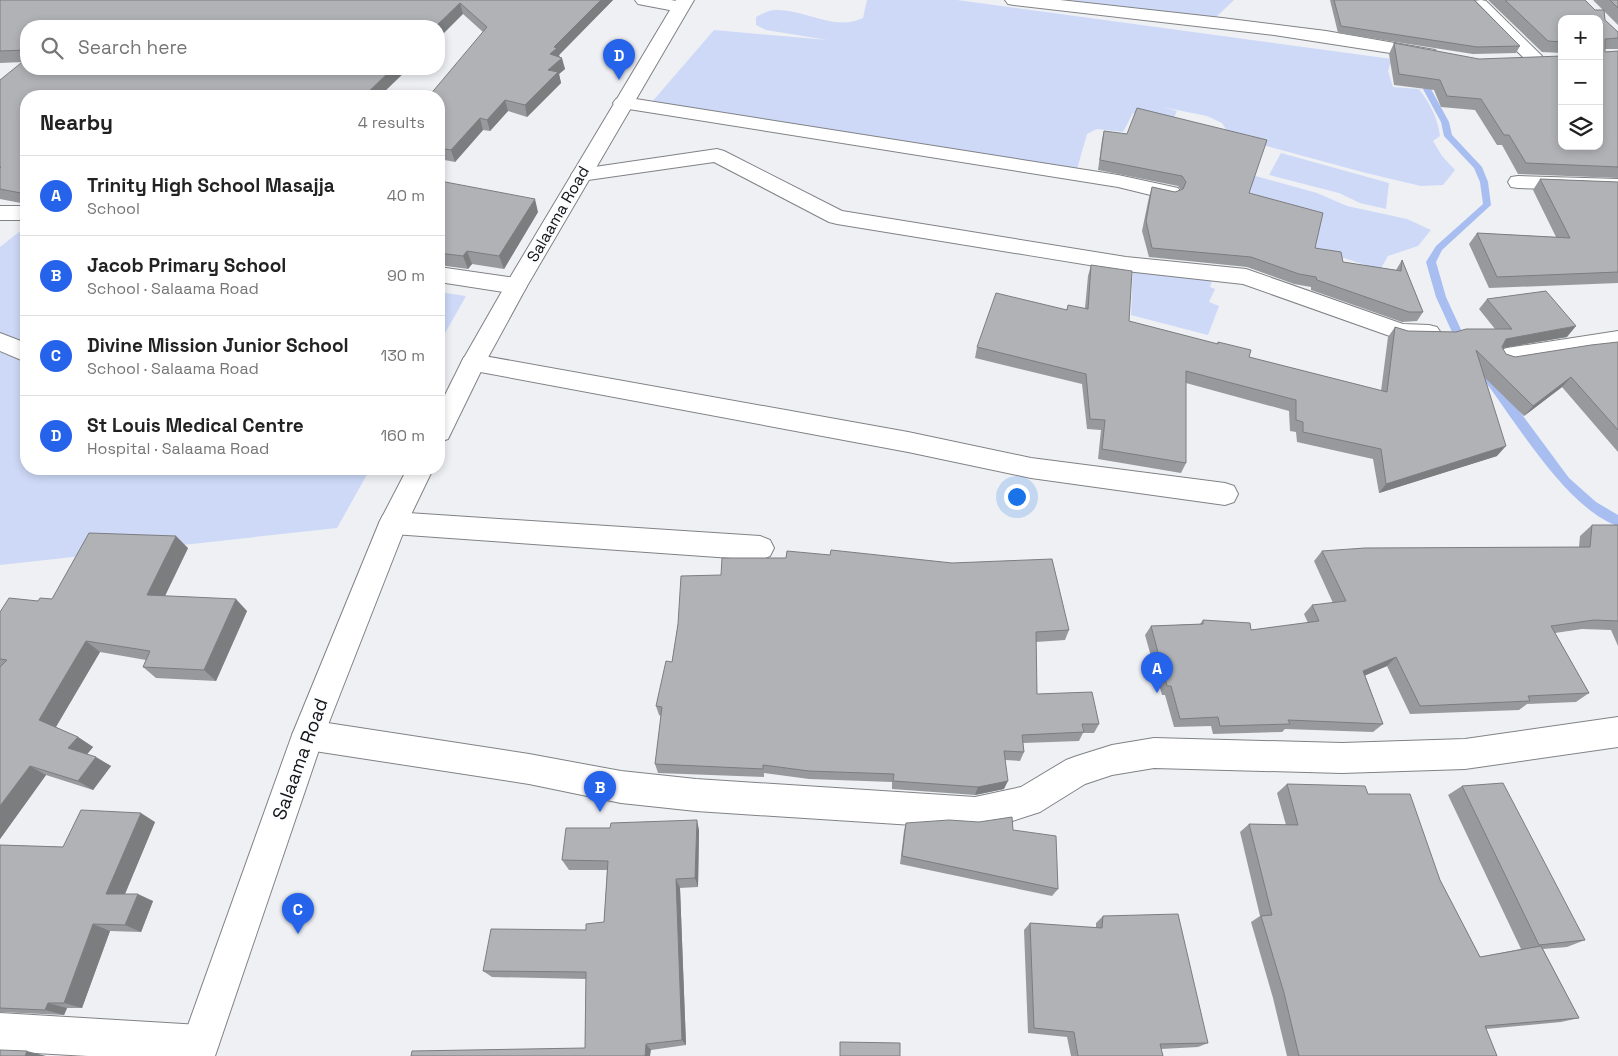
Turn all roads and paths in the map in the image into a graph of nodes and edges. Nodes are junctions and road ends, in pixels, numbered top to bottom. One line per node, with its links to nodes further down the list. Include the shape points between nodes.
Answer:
1 (644, 0): 3 (street)
2 (1014, 0): 5 (street, via 1233,25)
3 (683, 4): 7 (street, Salaama Road)
4 (1480, 5): 6 (street, via 1545,60)
5 (1437, 56)
6 (1510, 62)
7 (624, 103): 8 (street, Salaama Road); 11 (street, via 1118,181)
8 (581, 175): 15 (street, Salaama Road); 16 (street, via 718,155 837,217 1126,264 1246,277 1400,332)
9 (1518, 182): 10 (street)
10 (1618, 185)
11 (1171, 193)
12 (0, 213): 13 (street)
13 (20, 213)
14 (445, 275): 15 (street)
15 (516, 286): 21 (street, Salaama Road)
16 (1448, 333)
17 (1618, 339): 20 (street)
18 (0, 341): 19 (street)
19 (20, 350)
20 (1507, 357)
21 (473, 363): 22 (street, Salaama Road); 24 (street, via 908,442 1031,468)
22 (445, 420)
23 (417, 475): 25 (street, Salaama Road)
24 (1225, 494)
25 (393, 523): 26 (street); 28 (street, Salaama Road)
26 (760, 548)
27 (1618, 732): 28 (street, via 1465,754 1342,758 1154,753 1112,760 1077,771 1028,801 976,813 639,789)
28 (308, 735): 30 (street, Salaama Road)
29 (0, 1032): 30 (street)
30 (198, 1050)

